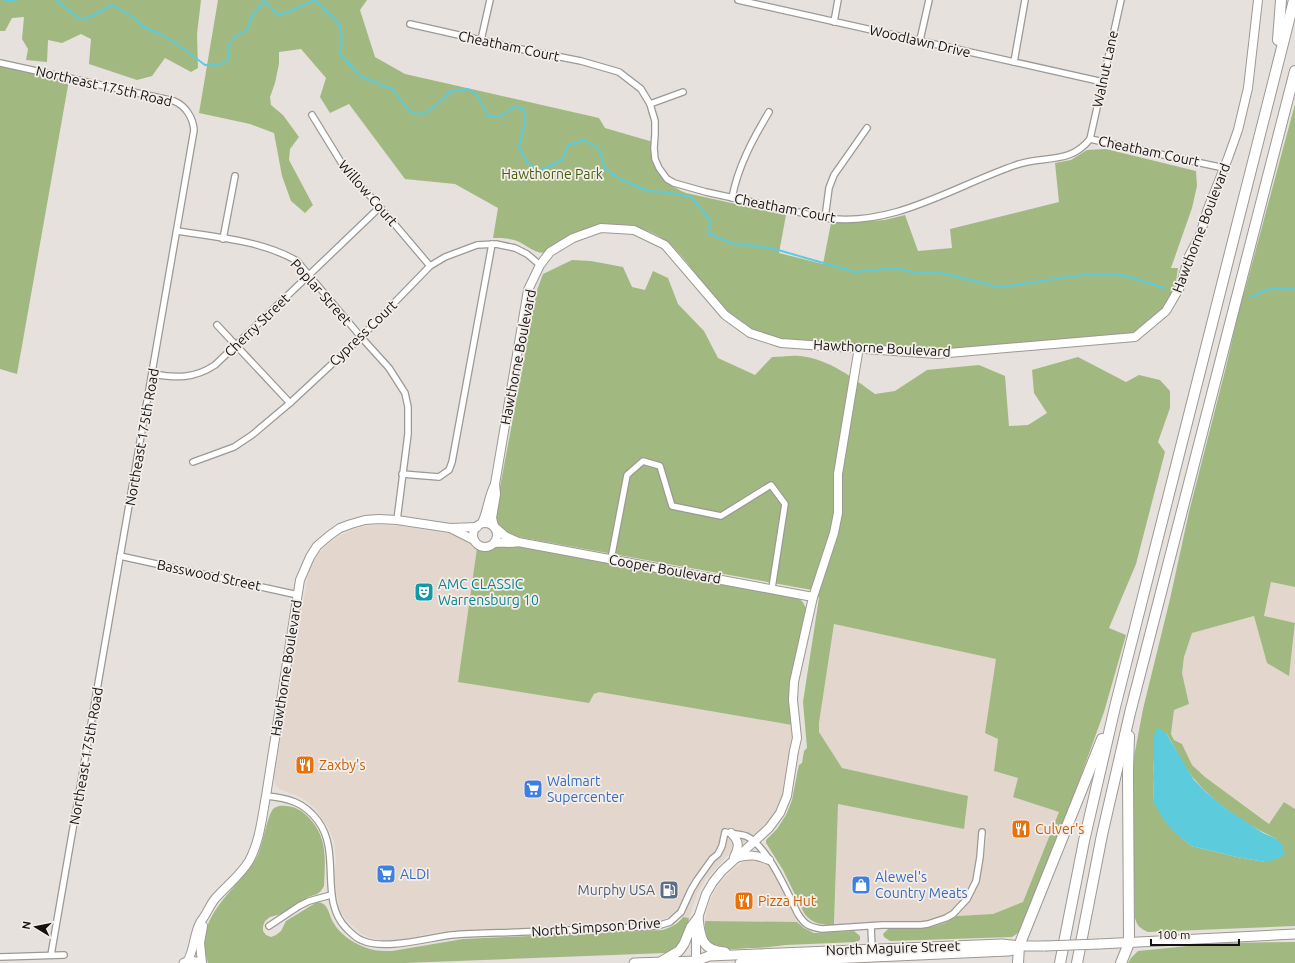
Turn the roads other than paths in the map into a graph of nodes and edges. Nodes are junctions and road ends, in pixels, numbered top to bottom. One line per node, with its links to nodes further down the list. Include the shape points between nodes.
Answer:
1 (490, 0): 13 (street)
2 (738, 0): 10 (street, Woodlawn Drive)
3 (838, 0): 11 (street)
4 (929, 0): 14 (street)
5 (1025, 0): 16 (street)
6 (1121, 0): 20 (street, Walnut Lane)
7 (1258, 0): 28 (street, Hawthorne Boulevard, via 1247,92 1238,130)
8 (1281, 0): 17 (highway)
9 (1294, 0): 17 (highway)
10 (751, 1): 11 (street, Woodlawn Drive)
11 (834, 22): 14 (street, Woodlawn Drive)
12 (410, 24): 13 (street, Cheatham Court)
13 (480, 40): 23 (street, Cheatham Court, via 581,61 619,72 641,89)
14 (920, 40): 16 (street, Woodlawn Drive)
15 (0, 62): 33 (street, Northeast 175th Road, via 174,101 182,106 192,120 194,130)
16 (1014, 62): 20 (street, Woodlawn Drive)
17 (1277, 64): 60 (highway)
18 (1295, 71): 22 (highway)
19 (1295, 80): 22 (highway)
20 (1103, 82): 27 (street, Walnut Lane)
21 (683, 92): 23 (street)
22 (1288, 100): 61 (highway)
23 (650, 104): 30 (street, Cheatham Court, via 655,120 655,159 663,175 674,184)
24 (769, 112): 30 (street, via 753,139 740,169)
25 (312, 115): 31 (street, Willow Court, via 344,167)
26 (867, 128): 32 (street, via 834,175 829,188)
27 (1090, 139): 28 (street, Cheatham Court); 32 (street, Cheatham Court, via 1085,146 1072,154 1018,164 907,209 867,218)
28 (1224, 168): 42 (street, Hawthorne Boulevard, via 1200,235 1189,256 1180,287 1166,311 1135,337 937,354)
29 (235, 176): 34 (street)
30 (732, 198): 32 (street, Cheatham Court)
31 (380, 207): 37 (street, Willow Court); 38 (street, Cherry Street)
32 (825, 218)
33 (177, 231): 34 (street, Poplar Street); 43 (street, Northeast 175th Road)
34 (223, 239): 38 (street, Poplar Street, via 285,254 297,261)
35 (492, 244): 36 (street, Cypress Court, via 515,248 528,254); 37 (street, Cypress Court, via 477,246 445,257); 46 (street, via 452,462 448,470 438,478)
36 (540, 265): 42 (street, Hawthorne Boulevard, via 550,252 573,238 601,228 634,230 665,245 725,315 750,333 781,343); 47 (street, Hawthorne Boulevard, via 528,290)
37 (430, 266): 40 (street, Cypress Court)
38 (309, 275): 40 (street, Poplar Street); 41 (street, Cherry Street)
39 (217, 325): 41 (street)
40 (361, 337): 44 (street, Cypress Court); 46 (street, Poplar Street, via 389,368 404,393 408,407 408,434)
41 (236, 345): 43 (street, Cherry Street, via 205,371 192,376); 44 (street)
42 (859, 347): 59 (street, via 838,474 838,513)
43 (153, 374): 55 (street, Northeast 175th Road)
44 (290, 403): 45 (street, Cypress Court, via 234,447)
45 (193, 462)
46 (402, 474): 48 (street, Poplar Street)
47 (495, 484): 49 (street, Hawthorne Boulevard, via 486,513); 50 (street, Hawthorne Boulevard, via 492,518)
48 (397, 520): 51 (street, Hawthorne Boulevard); 58 (street, Hawthorne Boulevard, via 365,520 340,528 330,535 317,546 310,557 300,580)
49 (479, 525): 50 (street, via 488,523); 51 (street, Hawthorne Boulevard); 52 (street, via 474,533)
50 (495, 527): 53 (street, Cooper Boulevard, via 505,536); 54 (street, via 498,536)
51 (450, 528): 52 (street, Hawthorne Boulevard)
52 (474, 540): 54 (street, via 484,547)
53 (518, 542): 54 (street, Cooper Boulevard); 56 (street, Cooper Boulevard)
54 (494, 543)
55 (120, 556): 58 (street, Basswood Street); 77 (street, Northeast 175th Road)
56 (611, 559): 57 (street, Cooper Boulevard); 57 (street, via 627,475 643,461 660,466 672,506 721,516 771,485 785,504)
57 (772, 588): 59 (street, Cooper Boulevard)
58 (298, 595): 62 (street, Hawthorne Boulevard)
59 (813, 597): 65 (street, via 794,682 793,700 798,738 786,796 780,813)
60 (1115, 707): 75 (highway); 88 (highway, via 1084,840)
61 (1130, 713): 74 (highway); 89 (highway, via 1102,835)
62 (266, 796): 68 (street, North Simpson Drive, via 299,803 321,825 326,834 331,863); 69 (street, Hawthorne Boulevard, via 260,831 249,861 214,900)
63 (982, 832): 72 (street, via 976,881 967,899 953,914 928,924)
64 (731, 834): 65 (street, via 747,836); 66 (street, via 736,838 738,847); 68 (street, North Simpson Drive, via 725,832 718,854 697,880 681,912 670,922 657,926 450,935 388,944 370,943 361,940 344,926 338,917)
65 (754, 842): 66 (street); 67 (street)
66 (734, 859): 67 (street, via 750,855); 70 (street, via 713,882)
67 (769, 860): 72 (street, via 798,914 807,925 822,928)
68 (331, 895): 71 (street, via 299,906)
69 (204, 918): 81 (street, Hawthorne Boulevard, via 198,928 190,956); 83 (street, Hawthorne Boulevard, via 200,943)
70 (698, 918): 80 (main road, via 700,935 704,943 717,952); 82 (street); 85 (main road, via 679,951)
71 (270, 926)
72 (871, 926): 76 (street)
73 (1295, 934): 74 (main road, North Maguire Street)
74 (1129, 942): 75 (main road, North Maguire Street, bridge); 90 (highway)
75 (1020, 946): 76 (main road, North Maguire Street, via 1002,944); 80 (main road, North Maguire Street, via 1008,951); 87 (highway)
76 (872, 949): 80 (main road, North Maguire Street)
77 (51, 955): 78 (street); 79 (street)
78 (64, 955)
79 (0, 957)
80 (740, 959): 82 (main road, North Maguire Street, via 709,956)
81 (185, 962): 83 (main road)
82 (696, 962): 85 (main road, North Maguire Street); 86 (main road, North Maguire Street)
83 (201, 963)
84 (634, 963): 85 (main road, North Maguire Street)
85 (659, 963)
86 (705, 963)
87 (1018, 963)
88 (1060, 963)
89 (1077, 963)
90 (1121, 963)

